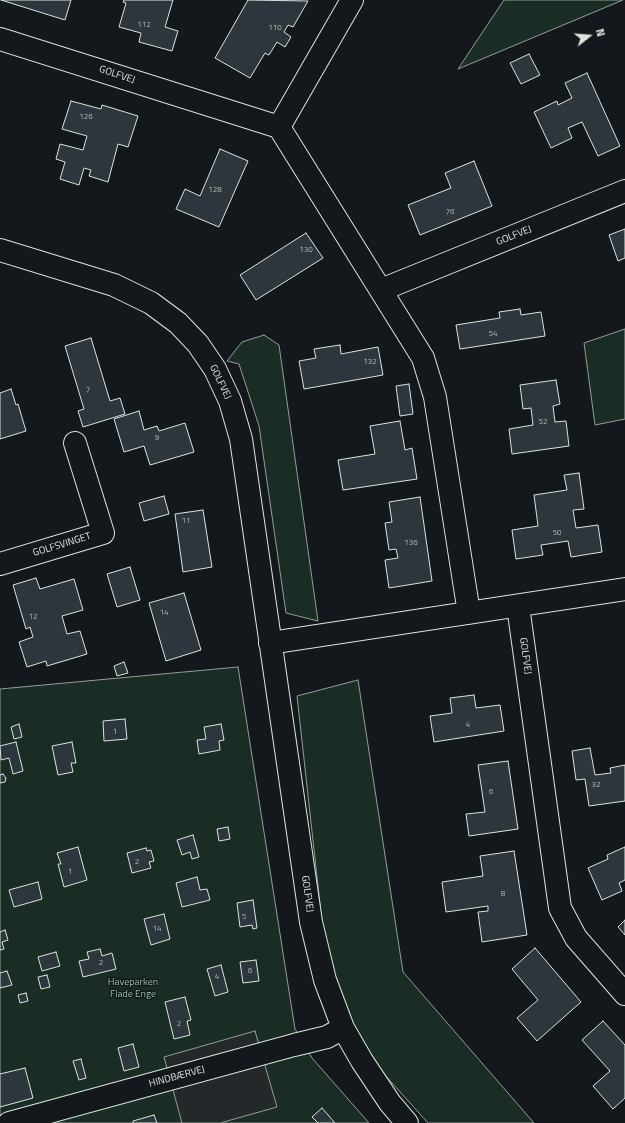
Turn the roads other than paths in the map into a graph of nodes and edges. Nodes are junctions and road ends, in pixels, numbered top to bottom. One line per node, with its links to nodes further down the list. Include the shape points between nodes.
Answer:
1 (352, 0): 3 (street)
2 (0, 39): 3 (street, GOLFVEJ)
3 (279, 127): 6 (street)
4 (625, 191): 6 (street, GOLFVEJ)
5 (0, 250): 12 (street, GOLFVEJ, via 114,285 150,303 178,323 198,344 215,369 230,401 241,440)
6 (381, 290): 11 (street, via 423,358 435,396)
7 (75, 443): 8 (street, GOLFSVINGET, via 102,533)
8 (0, 564)
9 (625, 589): 10 (street)
10 (518, 606): 11 (street); 13 (street, GOLFVEJ, via 560,908 576,938)
11 (469, 613): 12 (street)
12 (270, 643): 14 (street, GOLFVEJ, via 311,922 325,980)
13 (625, 994)
14 (343, 1028): 15 (street, HINDBÆRVEJ, via 327,1037); 16 (street, GOLFVEJ, via 390,1104)
15 (9, 1123)
16 (407, 1123)

